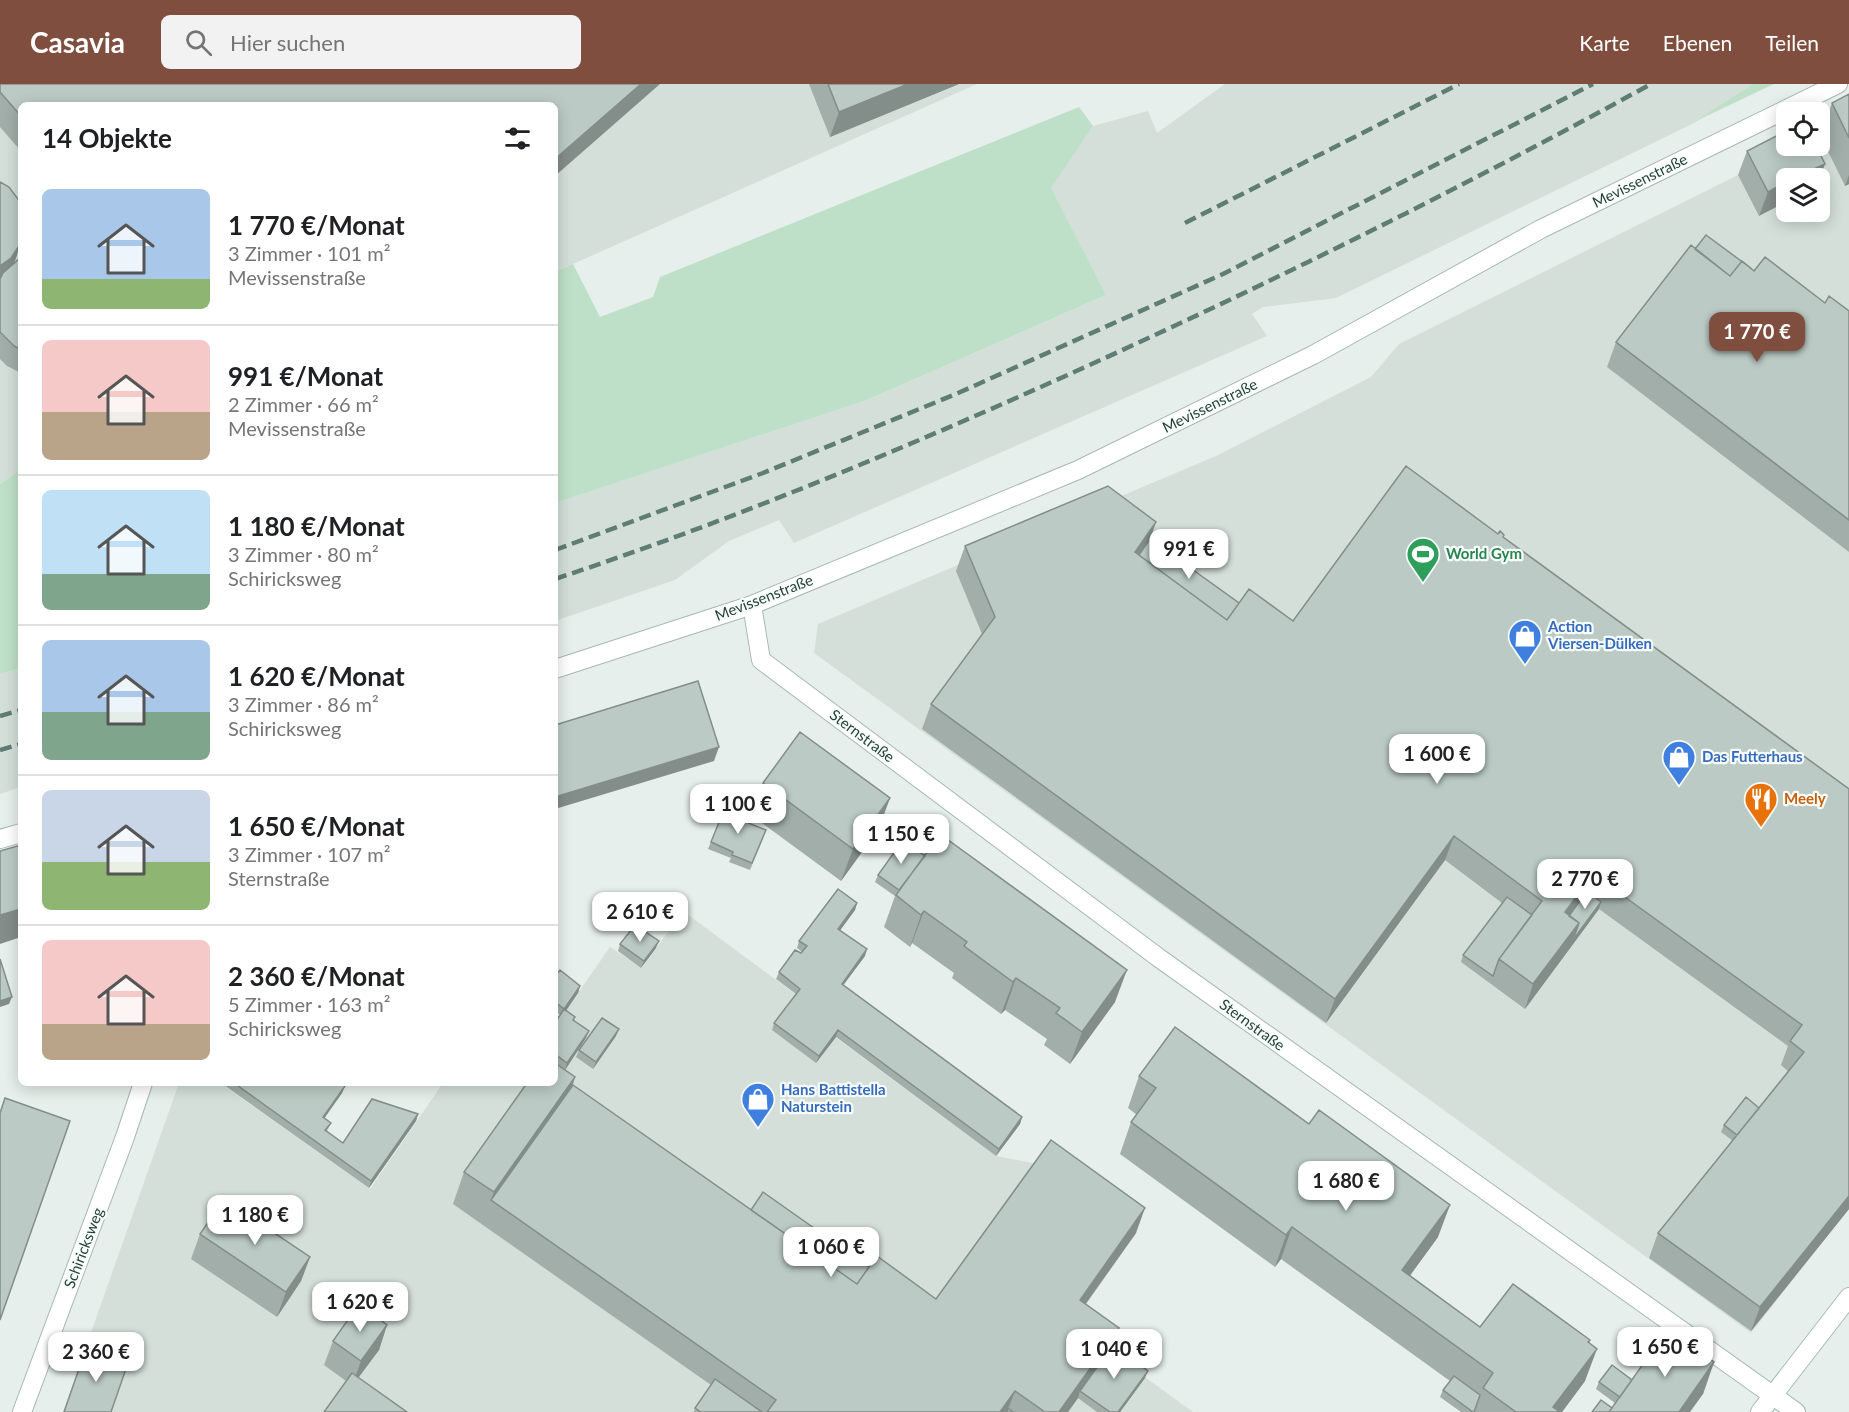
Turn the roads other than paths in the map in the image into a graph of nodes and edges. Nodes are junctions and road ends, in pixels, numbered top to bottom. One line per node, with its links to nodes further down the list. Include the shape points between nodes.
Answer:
1 (1838, 84): 2 (street, Mevissenstraße, via 1541,230 1313,355 1078,470)
2 (752, 605): 3 (street, Mevissenstraße); 8 (street, Sternstraße, via 761,660 1159,958)
3 (558, 668)
4 (18, 834): 5 (street)
5 (0, 839)
6 (142, 1086): 9 (street, Schiricksweg)
7 (1849, 1297): 8 (street)
8 (1772, 1396): 10 (street); 11 (street, Sternstraße)
9 (22, 1412)
10 (1760, 1412)
11 (1796, 1412)

